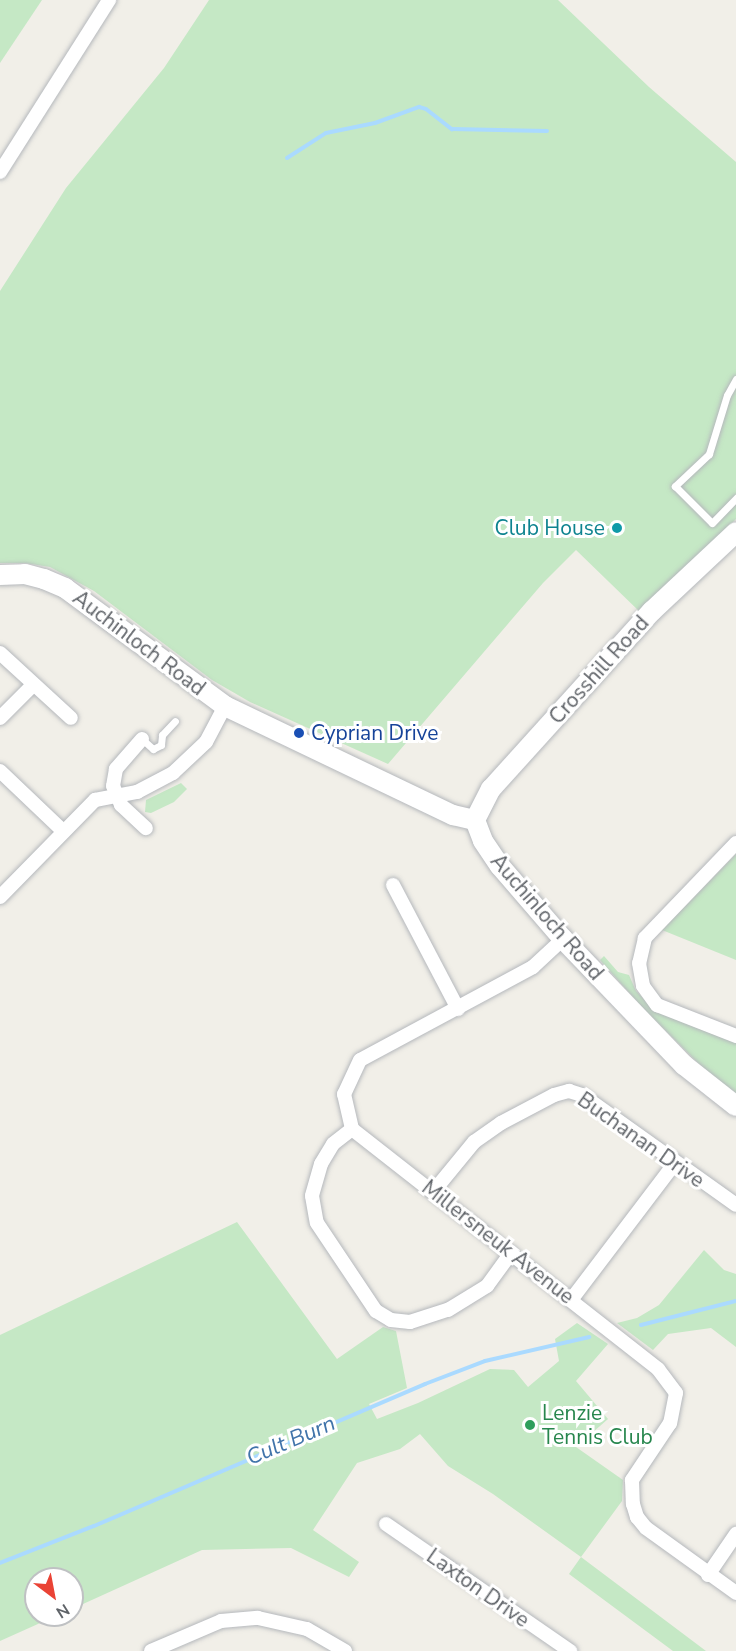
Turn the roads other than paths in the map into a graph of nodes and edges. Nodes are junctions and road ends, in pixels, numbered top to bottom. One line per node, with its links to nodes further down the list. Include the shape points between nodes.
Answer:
1 (107, 1): 2 (street)
2 (0, 172)
3 (736, 379): 4 (lane, via 727,395 709,454 675,486 712,523)
4 (736, 498)
5 (736, 532): 16 (main road, Crosshill Road, via 652,611 491,789)
6 (0, 575): 9 (main road, Auchinloch Road, via 25,574 65,588)
7 (0, 653): 8 (street)
8 (33, 685): 10 (street); 11 (street)
9 (225, 706): 15 (street, via 206,742 173,773 137,792); 16 (main road, Auchinloch Road, via 453,815)
10 (0, 718)
11 (71, 718)
12 (175, 721): 13 (lane, via 162,735 161,745 153,750)
13 (142, 739): 15 (street, via 112,776)
14 (0, 771): 18 (street)
15 (115, 795): 17 (street); 18 (street, via 95,800)
16 (474, 820): 22 (main road, Auchinloch Road, via 500,866)
17 (146, 828)
18 (63, 831): 21 (street)
19 (736, 843): 24 (street, via 645,938 639,963 643,986 657,1005)
20 (393, 885): 23 (street)
21 (0, 897)
22 (563, 939): 23 (street, via 533,967); 25 (main road, Auchinloch Road, via 684,1065)
23 (458, 1009): 26 (street, via 360,1060 344,1094)
24 (736, 1036)
25 (736, 1106)
26 (352, 1129): 28 (street, Millersneuk Avenue); 30 (street, via 333,1144 321,1164 312,1196 317,1223 376,1311 391,1320 410,1322 448,1310 487,1286)
27 (675, 1163): 28 (street, Buchanan Drive, via 582,1095 569,1091 501,1123 474,1142); 29 (street, Buchanan Drive); 31 (street)
28 (434, 1192): 30 (street, Millersneuk Avenue)
29 (736, 1204)
30 (511, 1253): 31 (street, Millersneuk Avenue)
31 (571, 1300): 34 (street, Millersneuk Avenue, via 658,1368 675,1393 670,1423 632,1480 633,1504 646,1528)
32 (386, 1524): 38 (street, Laxton Drive)
33 (736, 1534): 34 (street)
34 (708, 1575): 35 (street, Millersneuk Avenue)
35 (736, 1593)
36 (151, 1651): 37 (street, via 221,1621 258,1618 307,1629)
37 (345, 1651)
38 (570, 1651)

